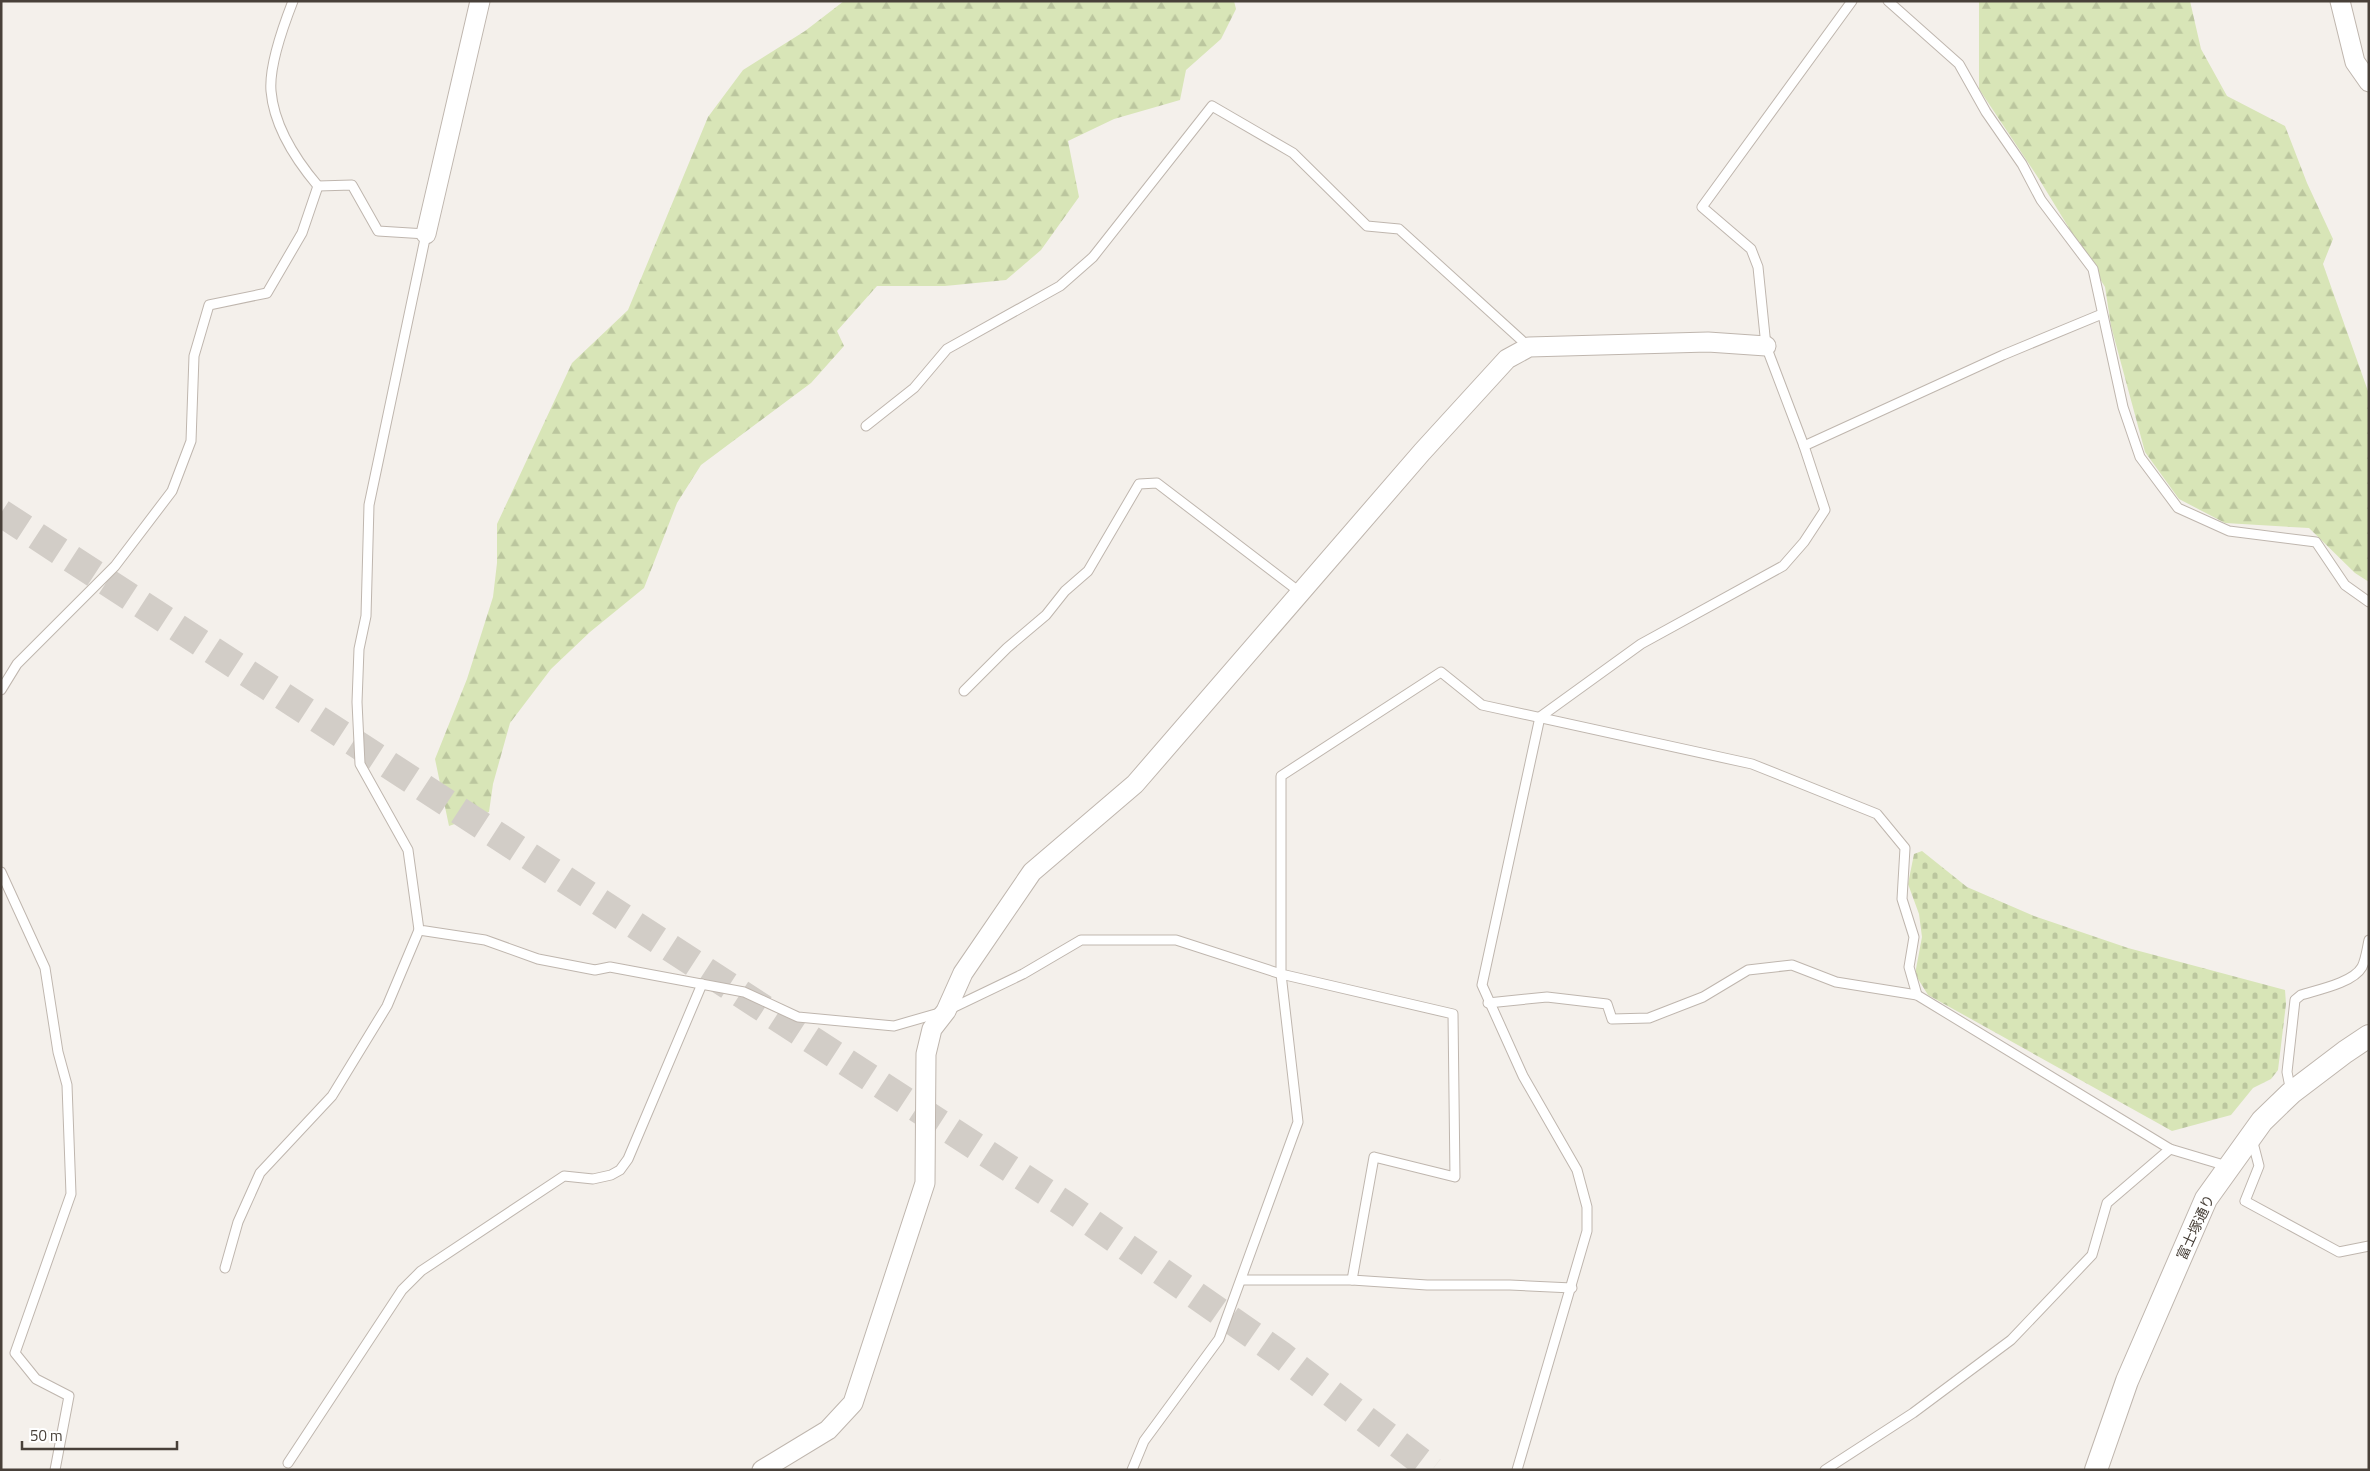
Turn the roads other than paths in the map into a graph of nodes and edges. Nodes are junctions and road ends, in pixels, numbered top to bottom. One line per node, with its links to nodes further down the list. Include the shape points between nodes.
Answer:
1 (293, 1): 7 (lane, via 277,49 270,89 274,111 297,161)
2 (480, 1): 8 (street)
3 (1852, 1): 10 (lane, via 1702,207 1751,249 1758,267)
4 (1888, 1): 9 (lane, via 1958,64 2022,164 2041,200 2093,270)
5 (2340, 1): 6 (street, via 2355,62)
6 (2369, 82)
7 (318, 186): 8 (lane, via 352,185 378,231); 16 (lane, via 302,233 267,294 209,305 194,356 191,441 172,491 115,566 17,664)
8 (426, 234): 20 (lane, via 368,505 366,616 359,649 357,702 360,764 408,850)
9 (2102, 314): 13 (lane, via 2003,355); 15 (lane, via 2123,407 2140,457 2178,508 2229,531 2316,542 2345,585)
10 (1766, 346): 11 (street, via 1708,342); 13 (lane)
11 (1529, 347): 12 (lane, via 1399,229 1367,226 1293,153 1212,106 1093,257 1060,286 947,349 914,388); 14 (street, via 1507,360 1422,452)
12 (866, 426)
13 (1804, 446): 18 (lane, via 1825,510 1783,566 1641,644)
14 (1301, 593): 17 (lane, via 1157,482 1140,484 1088,571); 26 (street, via 1135,784 1032,872 963,973)
15 (2369, 602)
16 (1, 690)
17 (964, 691)
18 (1540, 717): 22 (lane, via 1482,705 1441,672 1281,776); 24 (lane, via 1752,764 1877,814 1905,848 1902,899 1914,938 1909,967); 25 (lane, via 1482,985)
19 (1, 872): 38 (lane, via 45,968 58,1052 67,1085 71,1194 15,1353 36,1379 69,1396)
20 (419, 930): 23 (lane, via 485,940 538,959 595,970 610,968); 33 (lane, via 387,1006 332,1096 260,1173 238,1222)
21 (2369, 940): 28 (lane, via 2361,970 2350,979 2295,1000 2287,1072)
22 (1281, 974): 26 (lane, via 1176,940 1081,940 1022,974); 34 (lane, via 1298,1122); 35 (lane, via 1453,1014 1455,1177 1374,1157)
23 (702, 984): 26 (lane, via 744,992 798,1017 894,1026); 37 (lane, via 628,1159 620,1170 594,1178 564,1176 421,1271 402,1290)
24 (1917, 995): 25 (lane, via 1836,982 1792,965 1748,970 1703,997 1649,1018 1612,1019 1607,1004 1547,997); 30 (lane)
25 (1488, 1003): 36 (lane, via 1524,1076 1577,1170 1587,1207 1587,1231)
26 (946, 1010): 39 (street, via 932,1029 926,1054 925,1184 853,1403 828,1430)
27 (2369, 1036): 28 (street, 富士塚通り)
28 (2292, 1093): 29 (street, 富士塚通り)
29 (2251, 1134): 31 (street, 富士塚通り); 32 (lane, via 2259,1166 2245,1201 2339,1252)
30 (2170, 1149): 31 (lane); 42 (lane, via 2106,1203 2092,1255 2011,1340 1913,1413)
31 (2228, 1166): 43 (street, 富士塚通り, via 2202,1208 2127,1381)
32 (2369, 1246)
33 (225, 1268)
34 (1241, 1280): 35 (lane); 40 (lane, via 1219,1339 1144,1440)
35 (1352, 1280): 36 (lane)
36 (1572, 1288): 41 (lane)
37 (288, 1463)
38 (55, 1470)
39 (762, 1470)
40 (1132, 1470)
41 (1517, 1470)
42 (1825, 1470)
43 (2096, 1470)

